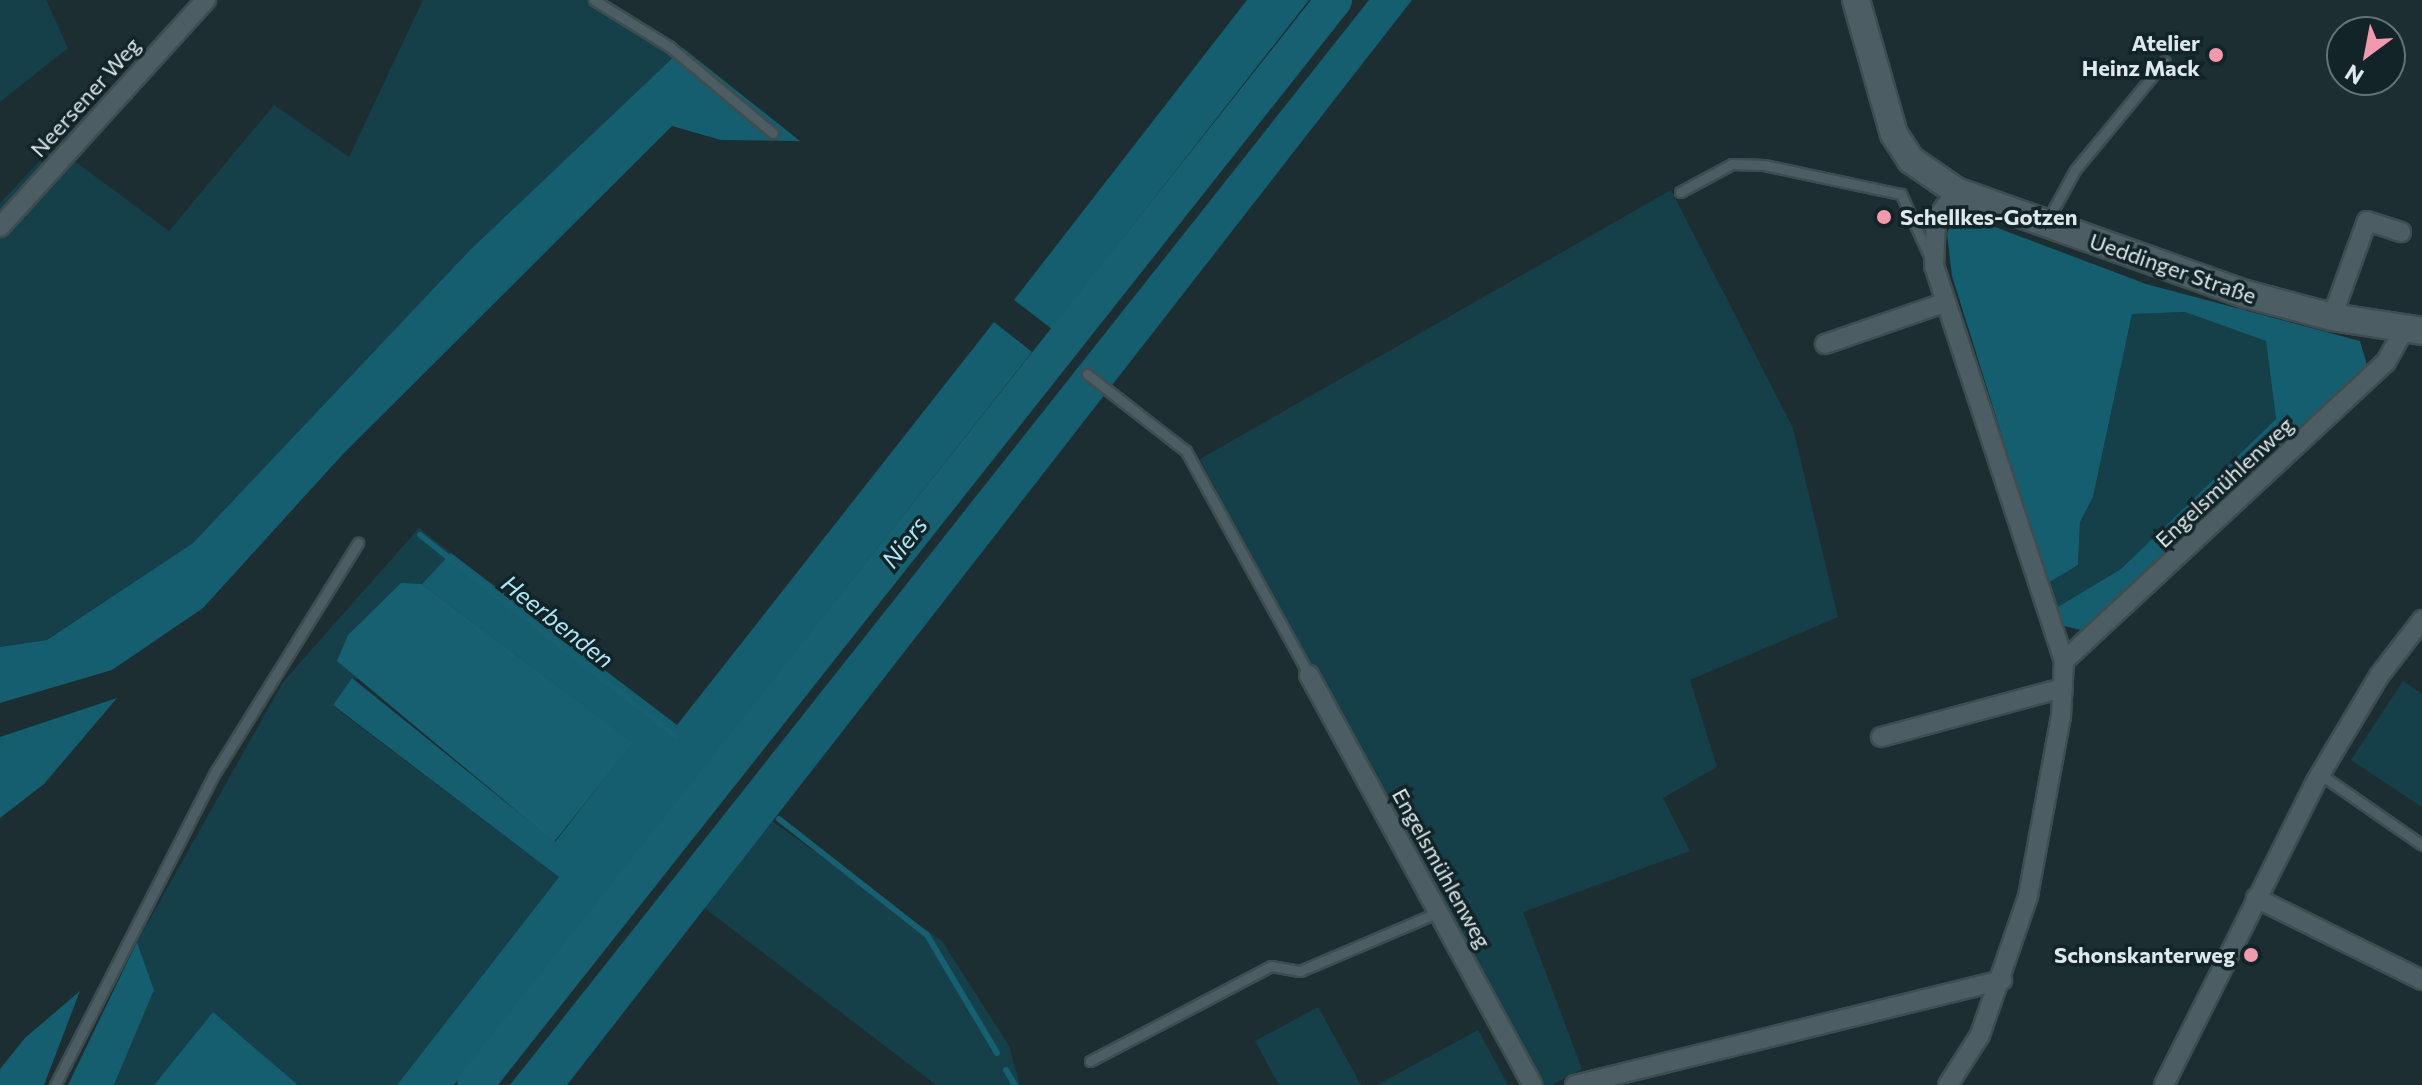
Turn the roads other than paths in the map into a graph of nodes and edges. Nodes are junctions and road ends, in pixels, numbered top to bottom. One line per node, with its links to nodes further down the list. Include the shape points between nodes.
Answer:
1 (206, 0): 9 (street, Neersener Weg)
2 (594, 0): 5 (lane, via 670,47)
3 (1856, 0): 6 (street, Ueddinger Straße, via 1894,134 1911,160)
4 (2165, 61): 8 (lane, via 2075,170)
5 (773, 133)
6 (1956, 191): 8 (street, Ueddinger Straße); 11 (street, via 1936,219)
7 (1680, 192): 11 (lane, via 1732,164 1764,165 1901,194)
8 (2045, 224): 13 (street, Ueddinger Straße, via 2246,294)
9 (0, 227)
10 (2401, 232): 13 (street, via 2367,221)
11 (1934, 266): 12 (street)
12 (1946, 302): 15 (street); 19 (street)
13 (2332, 317): 14 (street, Ueddinger Straße)
14 (2414, 330): 19 (street, Engelsmühlenweg, via 2386,362)
15 (1825, 344)
16 (1087, 374): 20 (lane, via 1186,451)
17 (358, 543): 30 (lane, via 209,783)
18 (2422, 620): 23 (street, via 2379,676)
19 (2064, 661): 21 (street)
20 (1309, 675): 26 (street, Engelsmühlenweg)
21 (2063, 688): 22 (street); 27 (street, via 2028,896)
22 (1881, 737)
23 (2320, 774): 24 (lane); 25 (street)
24 (2422, 845)
25 (2256, 898): 28 (street); 34 (street)
26 (1439, 912): 29 (lane, via 1300,971 1271,966); 31 (street, Engelsmühlenweg)
27 (2002, 980): 32 (street); 33 (street, via 1980,1035)
28 (2422, 980)
29 (1090, 1061)
30 (55, 1085)
31 (1533, 1085)
32 (1575, 1085)
33 (1948, 1085)
34 (2164, 1085)

